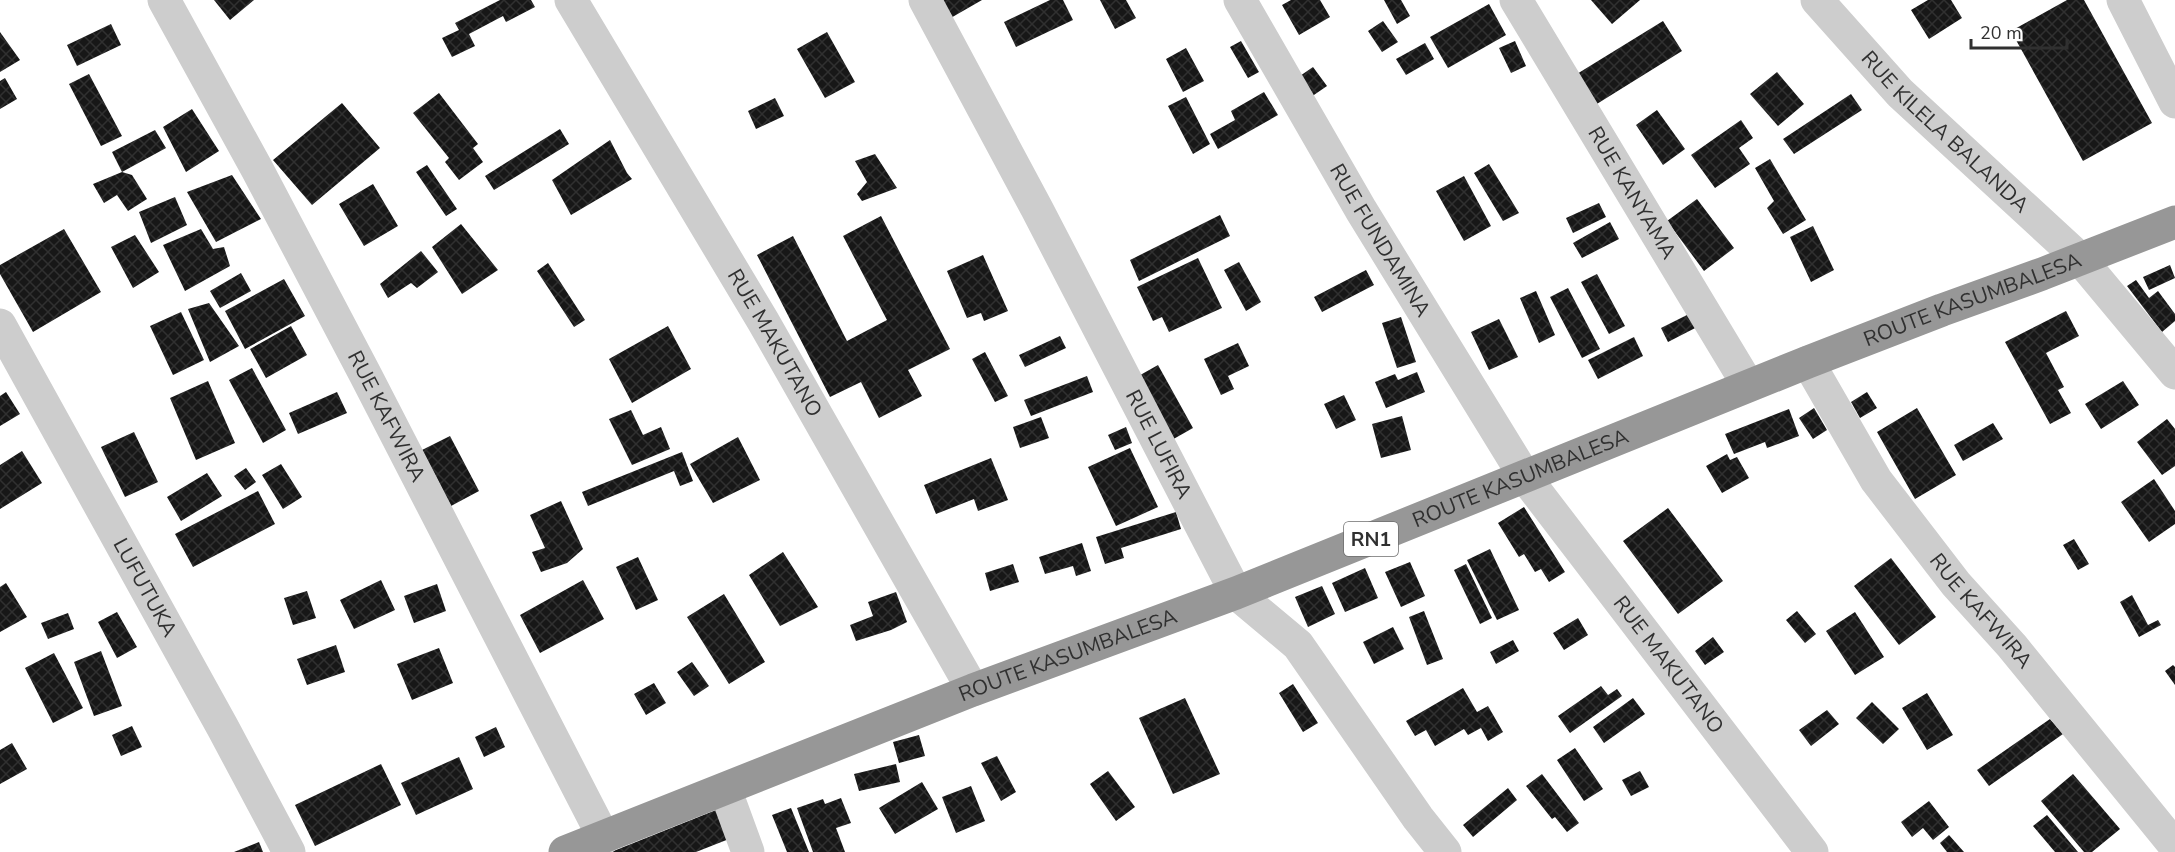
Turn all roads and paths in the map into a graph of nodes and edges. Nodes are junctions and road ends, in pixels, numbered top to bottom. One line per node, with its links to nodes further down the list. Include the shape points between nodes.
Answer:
1 (164, 0): 19 (street, RUE KAFWIRA, via 349,343)
2 (571, 0): 17 (street, RUE MAKUTANO, via 763,321)
3 (925, 0): 16 (street, RUE LUFIRA)
4 (1240, 0): 15 (street, RUE FUNDAMINA, via 1361,210)
5 (1516, 0): 14 (street, RUE KANYAMA)
6 (1817, 0): 10 (street, RUE KILELA BALANDA, via 1900,93)
7 (2123, 0): 8 (street)
8 (2175, 102)
9 (2175, 222): 10 (highway, ROUTE KASUMBALESA / RN1)
10 (2080, 259): 12 (highway, ROUTE KASUMBALESA / RN1); 13 (street, RUE KILELA BALANDA)
11 (0, 325): 21 (street, LUFUTUKA)
12 (1808, 362): 14 (highway, ROUTE KASUMBALESA / RN1); 20 (street, RUE KAFWIRA, via 1876,480 1956,584 2012,646)
13 (2175, 373)
14 (1748, 385): 15 (highway, ROUTE KASUMBALESA / RN1)
15 (1525, 477): 16 (highway, ROUTE KASUMBALESA / RN1); 25 (street, RUE MAKUTANO)
16 (1236, 593): 17 (highway, ROUTE KASUMBALESA / RN1); 24 (street, RUE LUFIRA, via 1298,645)
17 (973, 690): 18 (highway, ROUTE KASUMBALESA / RN1)
18 (725, 789): 19 (highway, ROUTE KASUMBALESA / RN1); 23 (street)
19 (604, 837): 22 (highway, ROUTE KASUMBALESA / RN1)
20 (2175, 846)
21 (289, 852)
22 (565, 852)
23 (748, 852)
24 (1445, 852)
25 (1812, 852)

